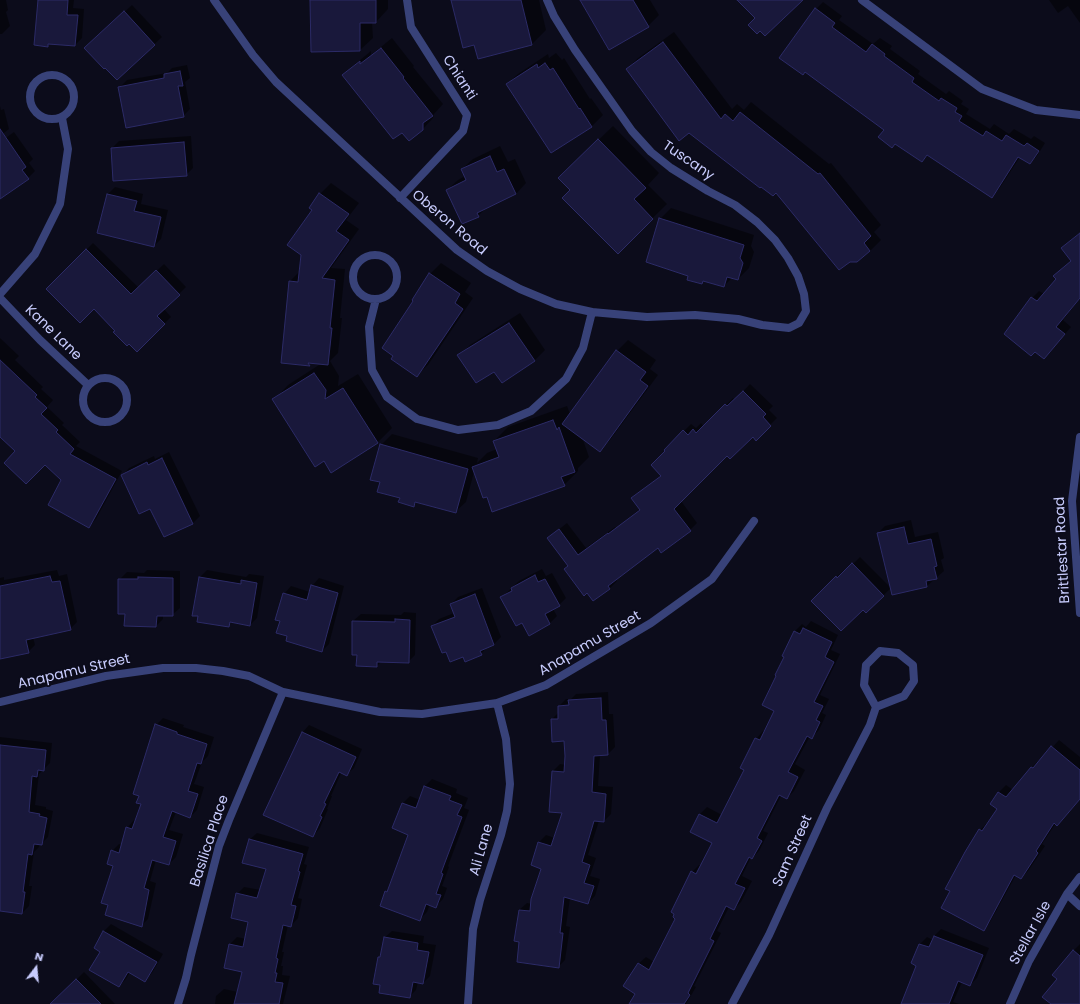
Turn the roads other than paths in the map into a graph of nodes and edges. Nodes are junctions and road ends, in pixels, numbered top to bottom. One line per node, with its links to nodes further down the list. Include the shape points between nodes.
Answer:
1 (214, 0): 7 (street, Oberon Road, via 252,55 276,82)
2 (407, 0): 7 (street, Chianti, via 411,28 467,115 463,131)
3 (547, 0): 11 (street, Tuscany, via 575,50 632,131 651,152 671,168 735,206 776,240 798,276)
4 (862, 0): 5 (street, via 982,89 1036,110)
5 (1080, 115)
6 (62, 118): 6 (street, via 69,113 73,105 73,88 61,77 43,77 32,89 32,106 37,114 44,118); 8 (street, via 68,149 60,204 35,254)
7 (400, 198): 12 (street, Oberon Road, via 457,250 487,271 520,290 556,304)
8 (0, 294)
9 (0, 298): 13 (street, Kane Lane)
10 (376, 299): 10 (street, via 392,292 398,276 391,260 375,254 359,261 353,277 360,293); 12 (street, via 369,326 372,370 387,397 417,418 458,430 498,425 531,411 566,379 584,348)
11 (806, 310): 12 (street, Oberon Road, via 799,323 789,328 695,315 647,317)
12 (592, 312)
13 (88, 385): 13 (street, via 82,400 89,416 105,422 121,415 126,408 127,400 120,384 113,379 104,378)
14 (1080, 437): 16 (street, Brittlestar Road, via 1072,501)
15 (754, 522): 19 (street, Anapamu Street, via 712,579 651,623 546,686)
16 (1080, 613)
17 (283, 692): 18 (street, Anapamu Street, via 249,676 196,668 164,668 106,676); 19 (street, Anapamu Street, via 380,712 422,714); 24 (street, Basilica Place, via 219,846)
18 (0, 702)
19 (497, 703): 25 (street, Ali Lane, via 506,738 510,784 506,811 474,929)
20 (876, 707): 20 (street, via 864,684 866,665 880,651 898,653 913,665 914,682 904,696); 26 (street, Sam Street, via 870,726 827,808 769,936)
21 (1080, 877): 22 (street, Stellar Isle)
22 (1068, 894): 23 (street); 27 (street, Stellar Isle, via 1029,961)
23 (1080, 906)
24 (178, 1004)
25 (468, 1004)
26 (732, 1004)
27 (1010, 1004)

